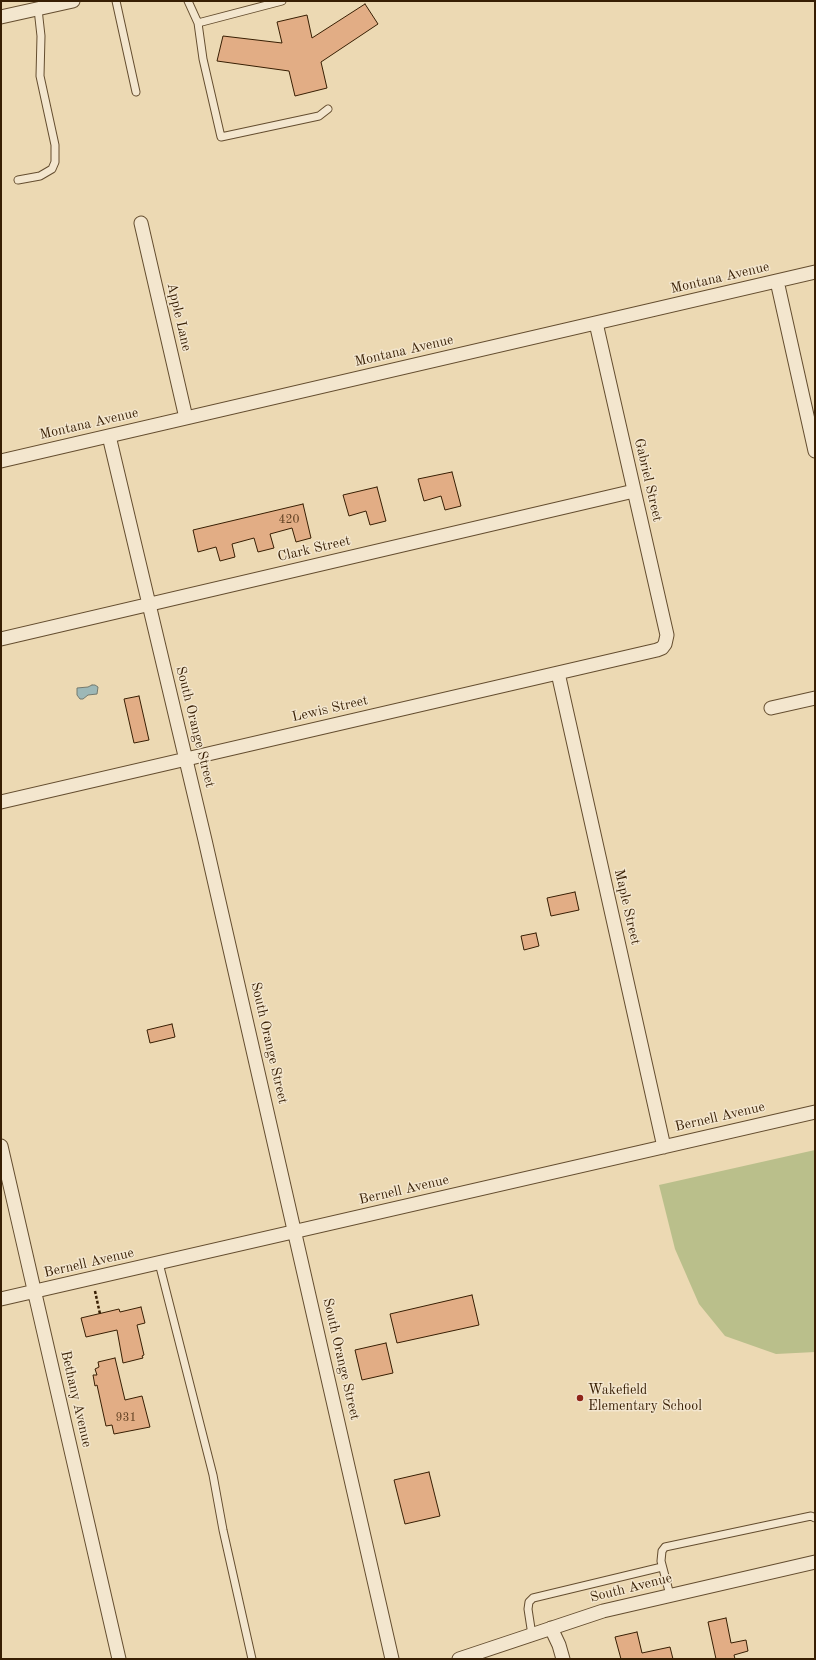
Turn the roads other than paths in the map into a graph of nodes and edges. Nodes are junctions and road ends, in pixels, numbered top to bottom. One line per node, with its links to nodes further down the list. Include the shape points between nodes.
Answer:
1 (73, 1): 5 (street)
2 (116, 1): 8 (lane)
3 (188, 1): 7 (lane)
4 (282, 1): 7 (lane)
5 (38, 9): 6 (street); 10 (lane, via 41,36 40,76 55,145 55,162 52,169 40,176)
6 (1, 18)
7 (198, 23): 9 (lane, via 203,60 220,136 319,116)
8 (136, 92)
9 (328, 109)
10 (18, 180)
11 (141, 223): 15 (street, Apple Lane)
12 (815, 272): 13 (street, Montana Avenue)
13 (777, 281): 14 (street, Montana Avenue); 17 (street)
14 (596, 322): 15 (street, Montana Avenue); 19 (street, Gabriel Street)
15 (186, 418): 16 (street, Montana Avenue)
16 (108, 436): 18 (street, Montana Avenue); 20 (street, South Orange Street)
17 (815, 451)
18 (1, 460)
19 (634, 491): 20 (street, Clark Street); 22 (street, Gabriel Street, via 667,635)
20 (148, 604): 21 (street, Clark Street); 26 (street, South Orange Street)
21 (1, 639)
22 (665, 644): 23 (street, Lewis Street, via 657,650)
23 (558, 673): 26 (street, Lewis Street); 30 (street, Maple Street)
24 (815, 698): 25 (street)
25 (771, 708)
26 (186, 759): 27 (street, Lewis Street); 31 (street, South Orange Street)
27 (1, 802)
28 (815, 1112): 30 (street, Bernell Avenue)
29 (1, 1146): 33 (street, Bethany Avenue)
30 (664, 1147): 31 (street, Bernell Avenue)
31 (296, 1232): 32 (street, Bernell Avenue); 43 (street, South Orange Street)
32 (159, 1263): 33 (street, Bernell Avenue); 42 (lane, via 213,1476)
33 (35, 1292): 34 (street, Bernell Avenue); 41 (street, Bethany Avenue)
34 (1, 1299)
35 (815, 1518): 37 (lane, via 811,1516 665,1547 662,1551)
36 (815, 1562): 38 (street, South Avenue)
37 (662, 1567): 38 (lane); 40 (lane, via 533,1598 528,1609)
38 (670, 1595): 39 (street, South Avenue, via 603,1610)
39 (551, 1628): 40 (street, South Avenue); 45 (street)
40 (532, 1635): 44 (street, South Avenue)
41 (119, 1659)
42 (252, 1659)
43 (392, 1659)
44 (459, 1659)
45 (563, 1659)

